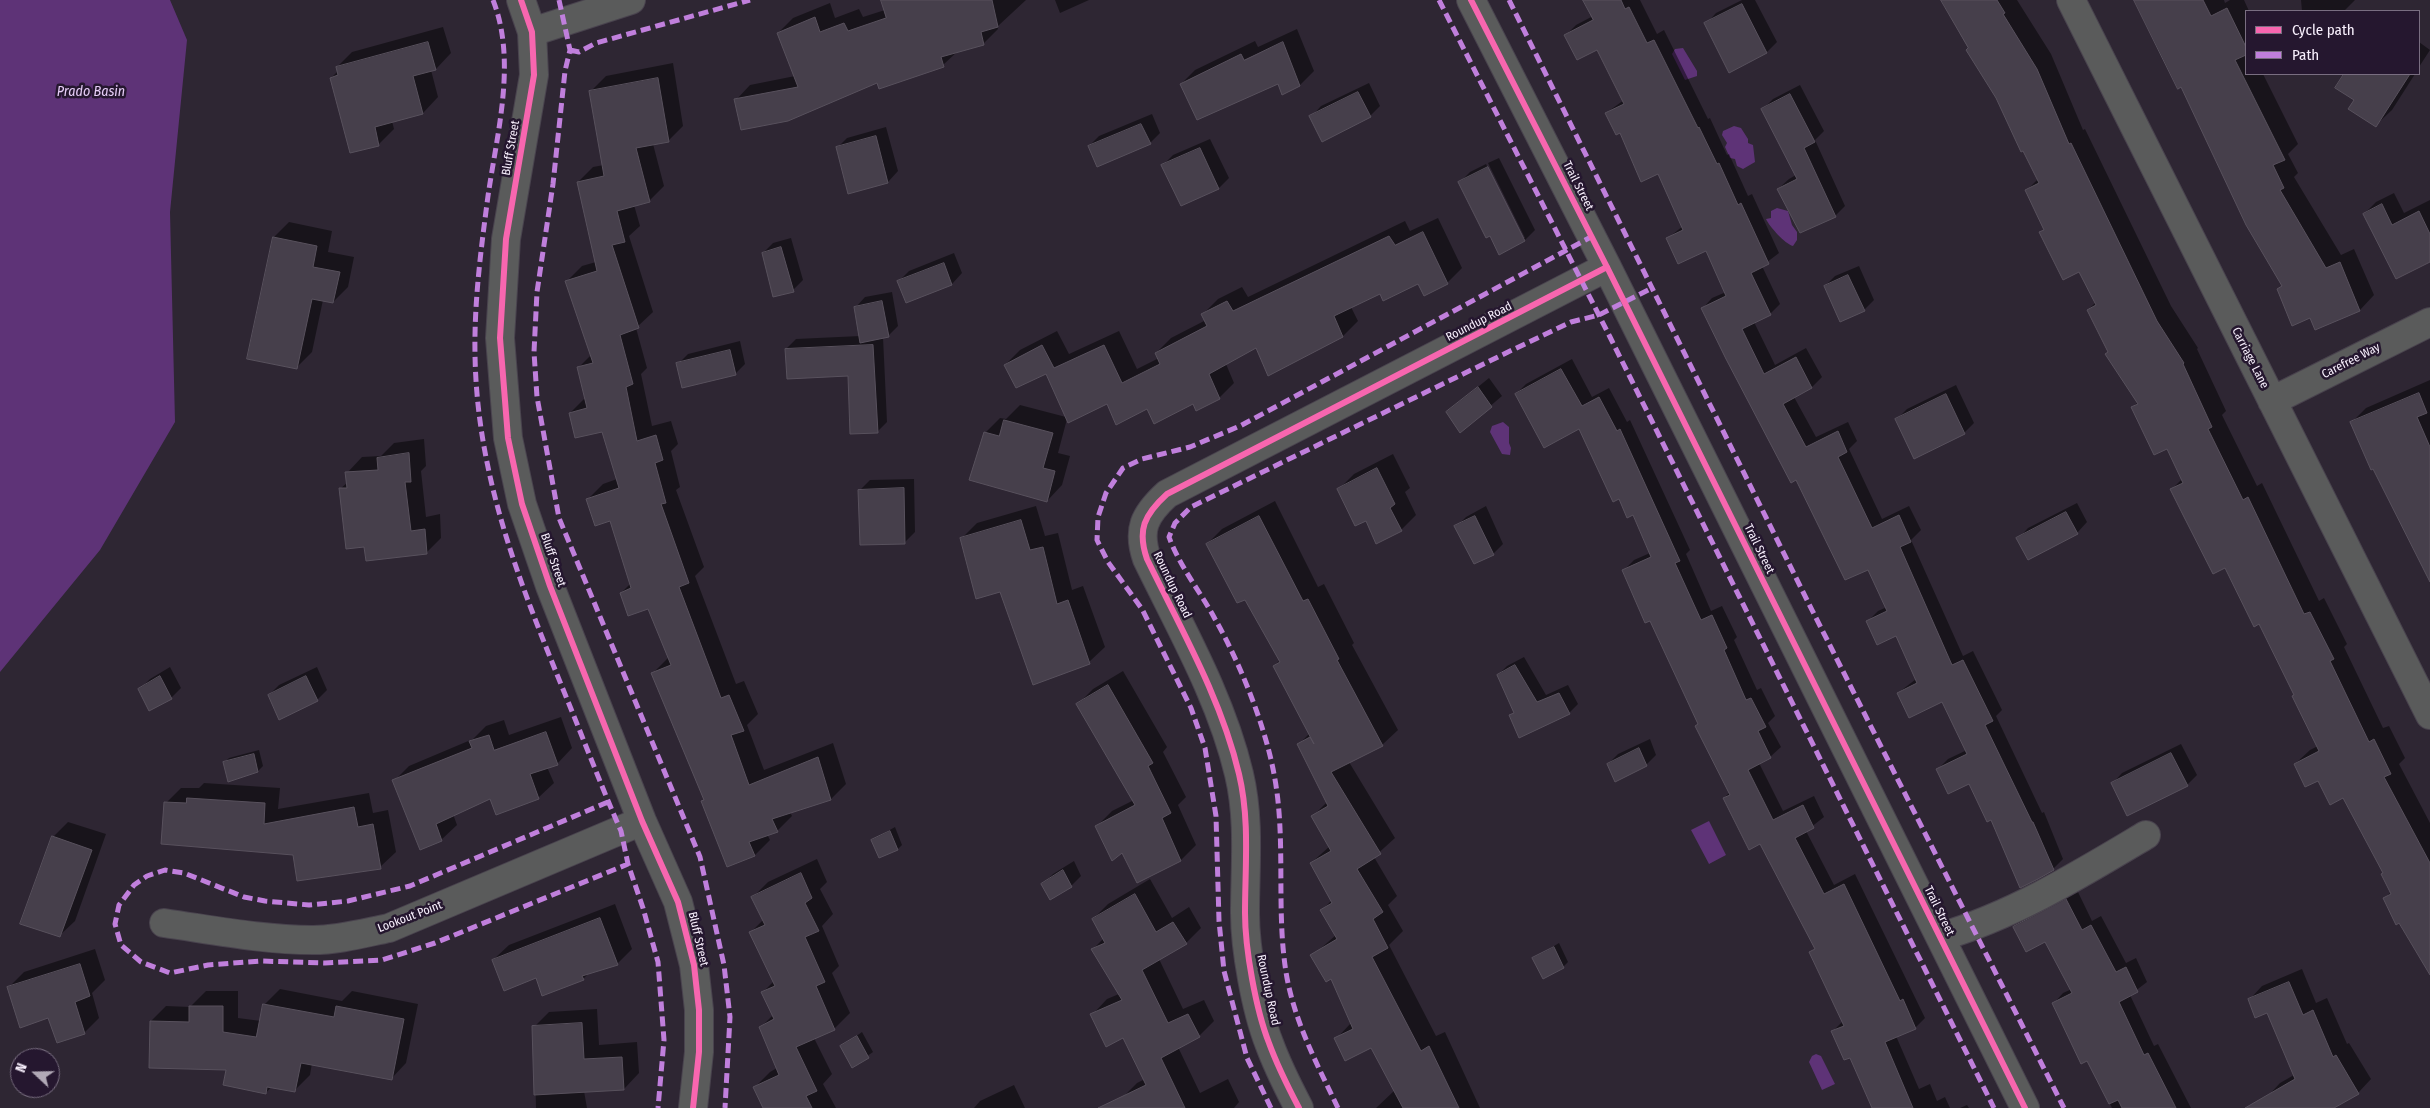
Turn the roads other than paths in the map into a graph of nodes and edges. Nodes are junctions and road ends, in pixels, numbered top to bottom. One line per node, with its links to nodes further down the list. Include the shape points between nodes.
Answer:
1 (521, 0): 5 (street, Bluff Street)
2 (631, 0): 5 (street)
3 (1471, 0): 6 (street, Trail Street)
4 (2071, 0): 8 (street, Carriage Lane)
5 (532, 32): 10 (street, Bluff Street, via 534,75 506,239 500,338 508,438 522,504 550,586)
6 (1607, 267): 13 (street, Trail Street); 15 (street, Roundup Road, via 1167,494 1153,507 1144,524 1141,542 1146,559 1208,683 1240,775 1246,827 1245,915 1250,959 1268,1042)
7 (2430, 322): 8 (street, Carefree Way)
8 (2272, 401): 9 (street, Carriage Lane)
9 (2430, 716)
10 (642, 821): 12 (street, Lookout Point, via 389,928 313,940); 14 (street, Bluff Street, via 678,902 694,965 699,1052)
11 (2146, 835): 13 (street, via 2051,892 1973,928)
12 (164, 923)
13 (1940, 938): 16 (street, Trail Street)
14 (693, 1108)
15 (1299, 1108)
16 (2025, 1108)

